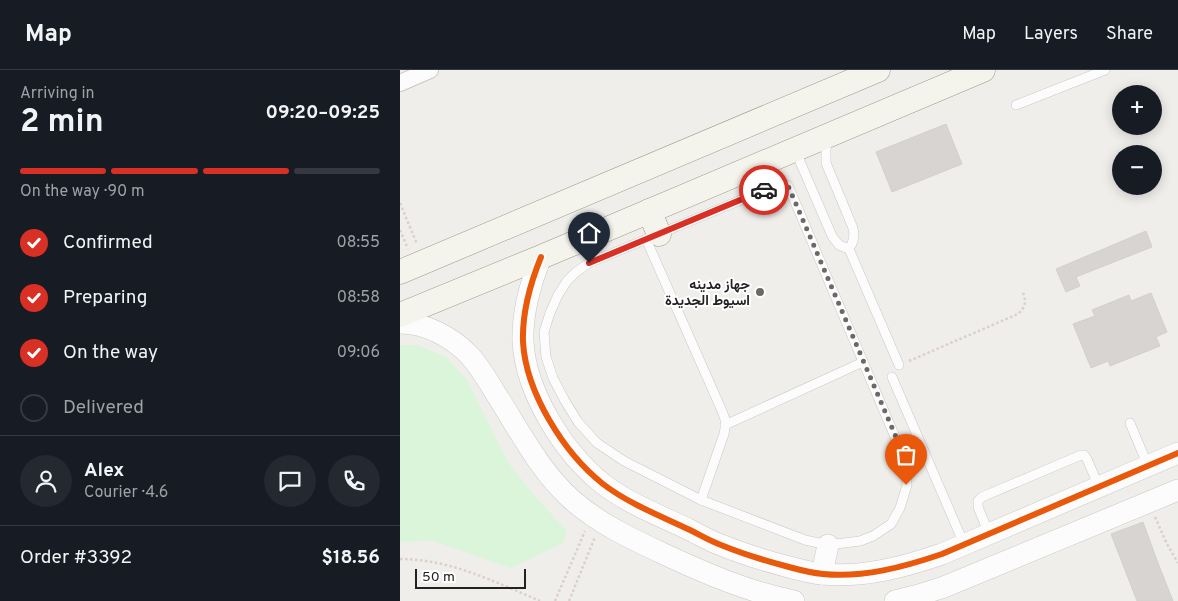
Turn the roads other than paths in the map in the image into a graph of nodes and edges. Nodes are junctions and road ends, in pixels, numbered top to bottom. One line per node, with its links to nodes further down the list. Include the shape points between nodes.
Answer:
1 (430, 70): 7 (street)
2 (878, 70): 6 (main road)
3 (983, 70): 5 (main road)
4 (1105, 70): 8 (lane)
5 (952, 77): 9 (main road)
6 (837, 79): 15 (main road)
7 (400, 83)
8 (1016, 105)
9 (833, 133): 10 (main road); 13 (lane, via 826,148 826,163 853,228 854,238)
10 (795, 149): 11 (main road); 13 (lane, via 832,236 839,245)
11 (649, 211): 12 (main road); 14 (main road)
12 (652, 237): 18 (lane, via 777,185 788,186); 22 (lane); 27 (lane, via 589,263 568,281 558,295 544,332 546,357 565,401 578,422 598,443 624,461)
13 (849, 249): 19 (lane)
14 (541, 257): 16 (main road); 30 (street, via 527,298 523,342 534,386 555,429 569,449 603,484 624,498)
15 (400, 272)
16 (400, 315)
17 (400, 322): 33 (street, via 433,330 470,356 550,477 570,498 625,536)
18 (863, 362): 22 (lane); 31 (lane, via 902,451 906,485 900,508 891,524 860,541)
19 (899, 365)
20 (892, 377): 29 (lane)
21 (1130, 423): 24 (lane)
22 (726, 425): 27 (lane)
23 (1178, 453): 24 (street)
24 (1148, 466): 25 (street)
25 (1099, 487): 28 (street); 28 (lane, via 1087,459 1081,455 982,497 978,507)
26 (1178, 490): 34 (street)
27 (700, 500): 31 (lane, via 805,540)
28 (989, 534): 29 (street)
29 (964, 544): 32 (street, via 895,568)
30 (720, 545): 32 (street); 33 (street)
31 (828, 545): 32 (street)
32 (822, 574)
33 (709, 575): 35 (street, via 756,592)
34 (942, 594): 36 (street)
35 (794, 601)
36 (895, 601)

